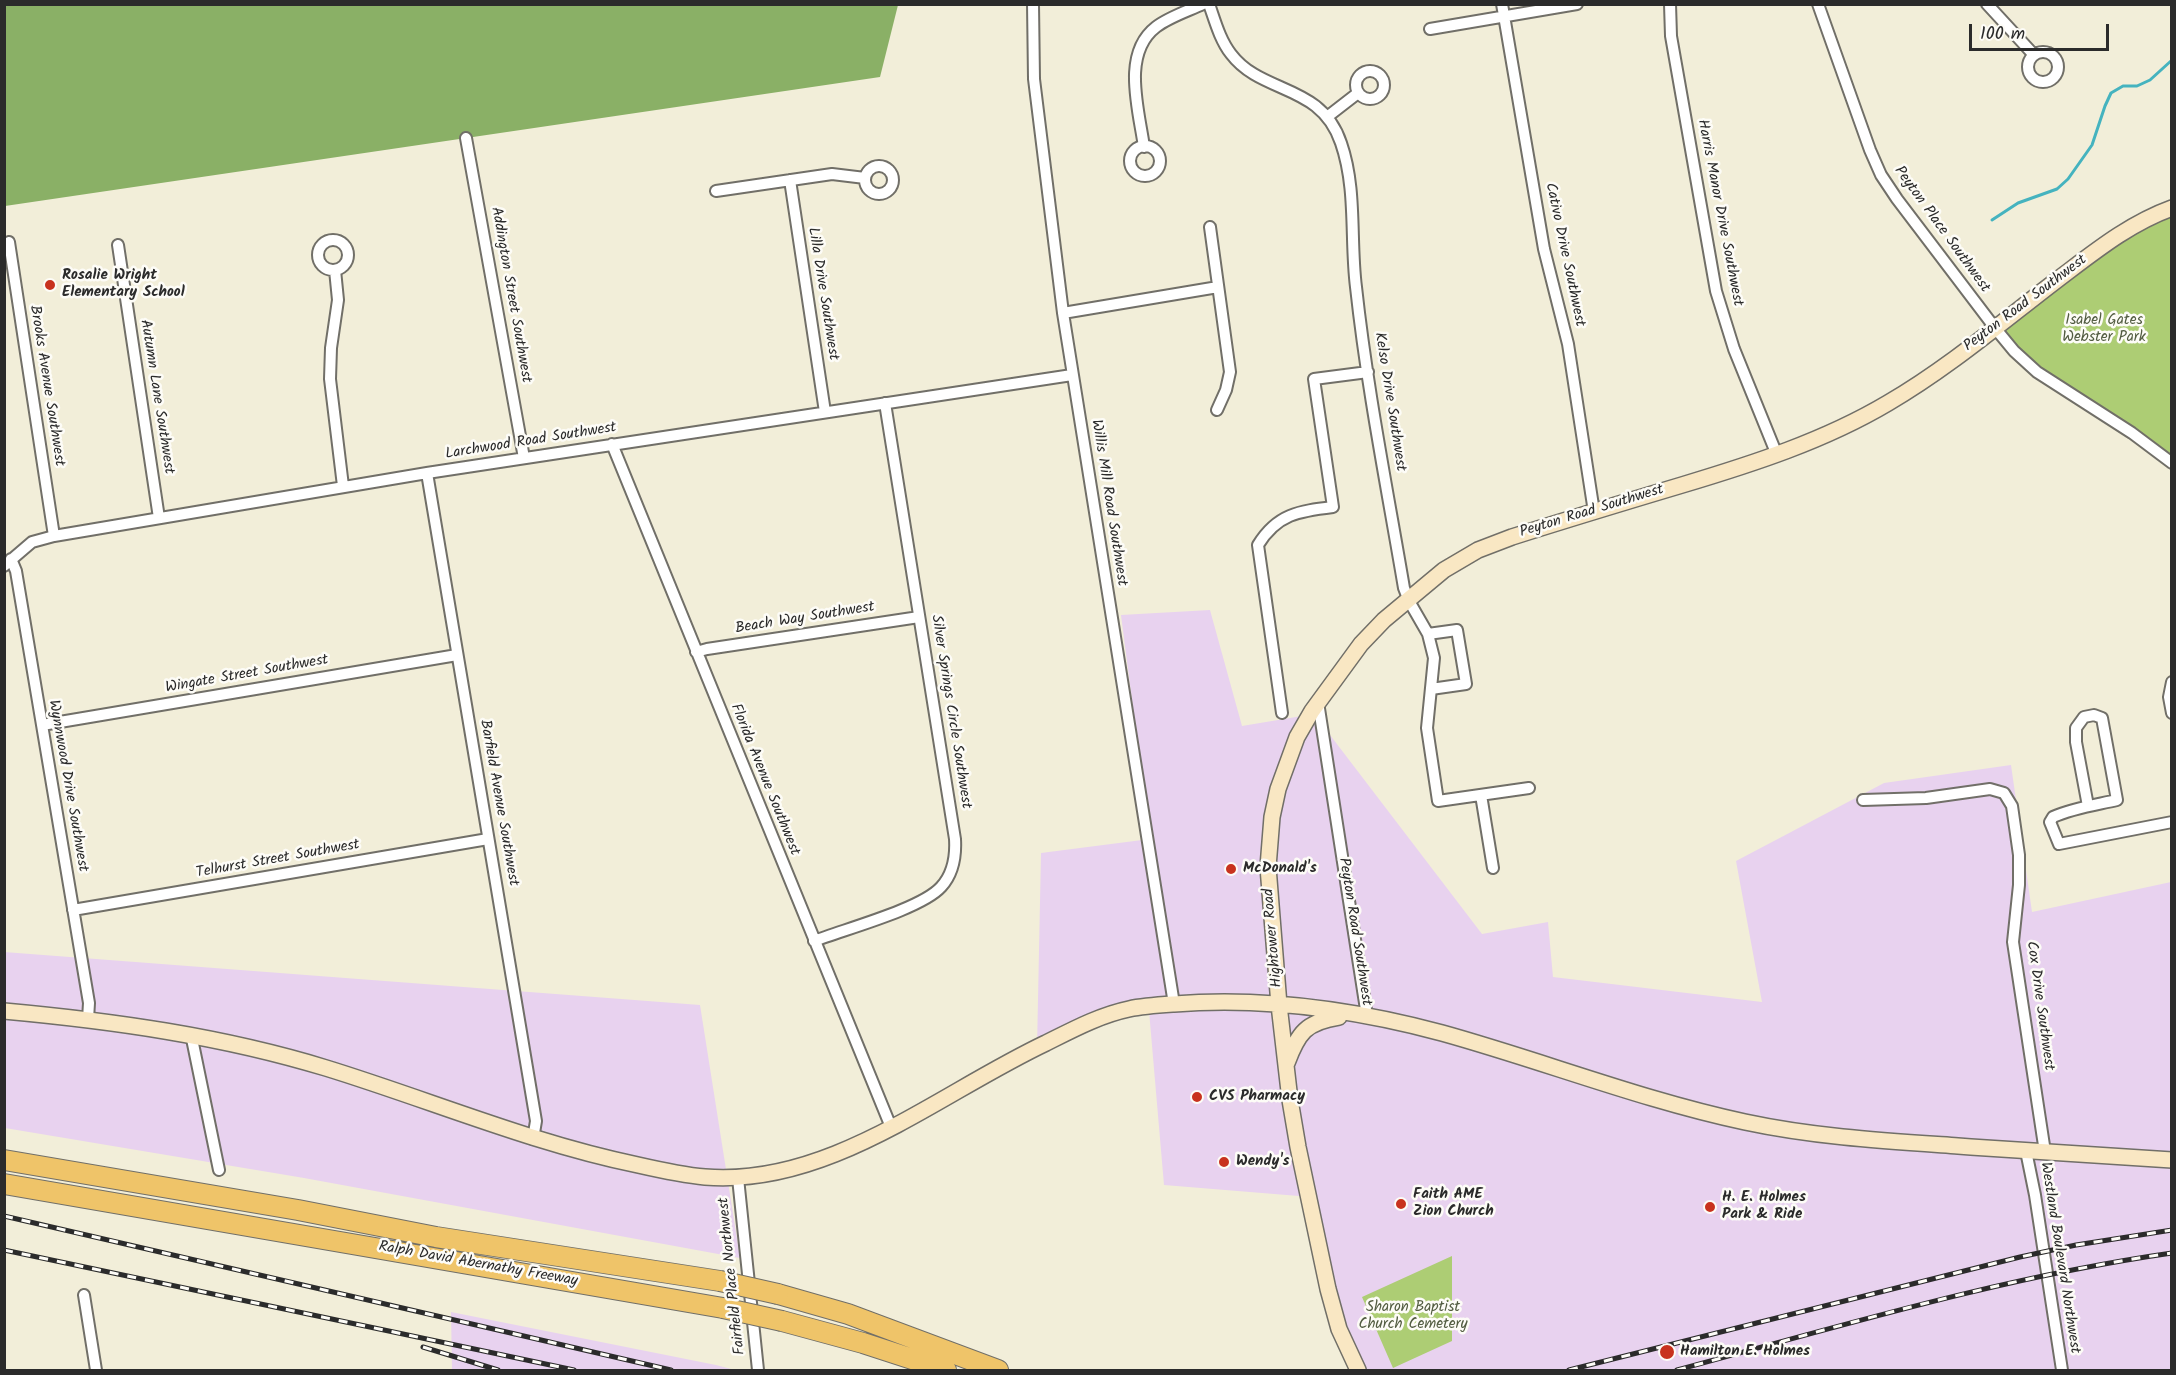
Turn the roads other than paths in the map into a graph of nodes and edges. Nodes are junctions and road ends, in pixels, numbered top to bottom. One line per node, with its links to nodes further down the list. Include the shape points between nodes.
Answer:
1 (1033, 4): 25 (street, Willis Mill Road Southwest, via 1034,79)
2 (1203, 4): 15 (street, via 1155,28 1135,61)
3 (1209, 4): 13 (street, via 1231,54 1247,70 1304,97)
4 (1502, 4): 9 (street, Cativo Drive Southwest)
5 (1577, 4): 9 (street)
6 (1670, 4): 33 (street, Harris Manor Drive Southwest, via 1671,36 1716,291 1734,349)
7 (1818, 4): 26 (street, Peyton Place Southwest, via 1881,175)
8 (1987, 4): 11 (street)
9 (1504, 16): 10 (street); 38 (street, Cativo Drive Southwest, via 1544,249 1568,344)
10 (1430, 29)
11 (2034, 56)
12 (1358, 93): 13 (street)
13 (1327, 117): 27 (street, Kelso Drive Southwest, via 1341,142 1352,206 1355,286)
14 (466, 138): 34 (street, Addington Street Southwest)
15 (1144, 147)
16 (865, 178): 17 (street, via 832,174)
17 (790, 180): 18 (street); 31 (street, Lilla Drive Southwest)
18 (716, 191)
19 (2172, 208): 26 (main road, Peyton Road Southwest, via 2148,217 2105,244)
20 (1210, 227): 24 (street)
21 (9, 242): 40 (street, Brooks Avenue Southwest)
22 (118, 245): 39 (street, Autumn Lane Southwest)
23 (335, 270): 37 (street, via 338,300 330,379)
24 (1218, 283): 25 (street); 30 (street, via 1230,372)
25 (1063, 313): 28 (street, Willis Mill Road Southwest)
26 (1995, 328): 33 (main road, Peyton Road Southwest, via 1888,404); 35 (street, Peyton Place Southwest, via 2037,372)
27 (1368, 372): 42 (street, Kelso Drive Southwest); 50 (street, via 1314,379 1333,507 1300,511 1277,522 1258,545)
28 (1072, 375): 29 (street, Larchwood Road Southwest); 62 (street, Willis Mill Road Southwest)
29 (885, 403): 31 (street, Larchwood Road Southwest); 43 (street, Silver Springs Circle Southwest)
30 (1217, 410)
31 (825, 412): 32 (street, Larchwood Road Southwest)
32 (612, 444): 34 (street, Larchwood Road Southwest); 45 (street, Florida Avenue Southwest)
33 (1777, 455): 38 (main road, Peyton Road Southwest)
34 (524, 458): 36 (street, Larchwood Road Southwest)
35 (2172, 463)
36 (427, 473): 37 (street, Larchwood Road Southwest); 46 (street, Barfield Avenue Southwest)
37 (343, 486): 39 (street, Larchwood Road Southwest)
38 (1594, 512): 42 (main road, Peyton Road Southwest, via 1478,550 1444,570)
39 (159, 518): 40 (street, Larchwood Road Southwest)
40 (54, 536): 41 (street, Larchwood Road Southwest, via 32,542)
41 (8, 562): 52 (street, Wynnwood Drive Southwest, via 16,571)
42 (1408, 601): 44 (street, Kelso Drive Southwest); 49 (main road, Peyton Road Southwest, via 1361,644)
43 (919, 617): 45 (street, Beach Way Southwest); 61 (street, Silver Springs Circle Southwest, via 955,840 952,867 942,886 924,901)
44 (1428, 634): 48 (street, via 1434,658); 48 (street, via 1457,630 1466,684)
45 (696, 652): 61 (street, Florida Avenue Southwest)
46 (458, 655): 52 (street, Wingate Street Southwest); 58 (street, Barfield Avenue Southwest)
47 (2172, 682): 51 (street)
48 (1431, 688): 54 (street, via 1428,736 1438,801)
49 (1318, 702): 63 (main road, Hightower Road, via 1286,763 1272,817 1268,867); 65 (street, Peyton Road Southwest)
50 (1282, 712)
51 (2172, 713)
52 (42, 725): 60 (street, Wynnwood Drive Southwest)
53 (1529, 788): 54 (street)
54 (1481, 795): 59 (street)
55 (1863, 800): 72 (street, Cox Drive Southwest, via 1926,798 1990,789 2004,793 2012,806 2019,865 2013,942)
56 (2088, 806): 56 (street, via 2117,800 2102,718 2094,715 2084,717 2076,728); 57 (street, via 2053,817 2050,822 2059,844)
57 (2172, 822)
58 (489, 839): 60 (street, Telhurst Street Southwest); 70 (street, Barfield Avenue Southwest, via 536,1121)
59 (1493, 868)
60 (73, 910): 66 (street, Wynnwood Drive Southwest, via 89,1003)
61 (814, 940): 69 (street, Florida Avenue Southwest)
62 (1174, 1004): 63 (main road); 69 (main road, via 1130,1009 1090,1022 1026,1052)
63 (1279, 1005): 65 (main road); 68 (main road, Hightower Road)
64 (4, 1011): 66 (main road)
65 (1362, 1015): 68 (main road, via 1322,1020 1305,1030 1295,1042); 71 (main road, via 1444,1034 1666,1103 1757,1124 1862,1139)
66 (88, 1019): 67 (main road)
67 (191, 1034): 70 (main road, via 324,1067); 75 (street)
68 (1286, 1067): 83 (main road, Hightower Road, via 1298,1147 1328,1289 1339,1329)
69 (891, 1127): 76 (main road, via 810,1164)
70 (533, 1139): 76 (main road, via 672,1173)
71 (2026, 1150): 72 (main road); 84 (street, Westland Boulevard Northwest)
72 (2045, 1152): 74 (main road)
73 (4, 1160): 82 (highway, Ralph David Abernathy Freeway, bridge, via 436,1237 720,1281 848,1314)
74 (2172, 1160)
75 (219, 1170)
76 (738, 1178): 80 (street, Fairfield Place Northwest)
77 (4, 1184): 81 (highway, Ralph David Abernathy Freeway, bridge, via 723,1308 863,1343)
78 (84, 1295): 79 (street)
79 (96, 1371)
80 (758, 1371)
81 (946, 1371)
82 (998, 1371)
83 (1358, 1371)
84 (2062, 1371)

